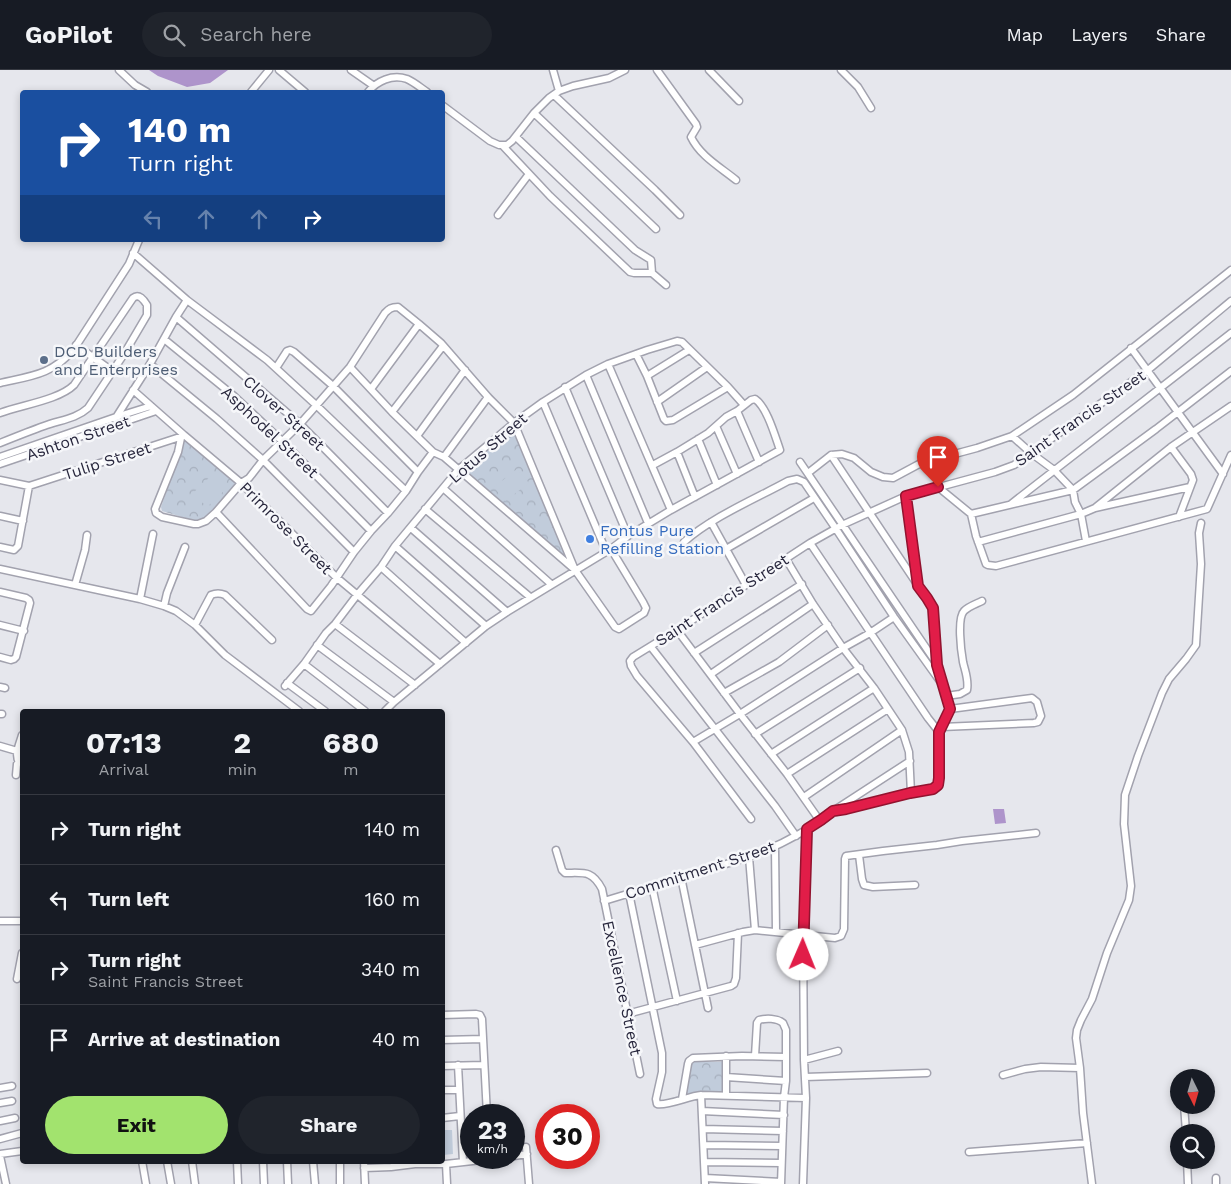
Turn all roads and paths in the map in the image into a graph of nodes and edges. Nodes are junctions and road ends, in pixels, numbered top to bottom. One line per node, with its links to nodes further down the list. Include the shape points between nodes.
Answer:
1 (118, 70): 11 (street)
2 (268, 70): 12 (street)
3 (279, 70): 13 (street)
4 (351, 70): 10 (street)
5 (554, 70): 16 (street)
6 (625, 70): 16 (street, via 610,78)
7 (657, 70): 24 (street, via 696,124 691,137 696,145)
8 (709, 70): 17 (street)
9 (841, 70): 19 (street, via 858,87)
10 (374, 86): 14 (street); 15 (street, via 381,81 401,78)
11 (144, 90)
12 (253, 90)
13 (303, 90)
14 (370, 90)
15 (424, 90)
16 (557, 93): 20 (street); 26 (street)
17 (739, 101)
18 (445, 106): 22 (street, via 490,141)
19 (871, 108)
20 (534, 113): 21 (street); 27 (street)
21 (516, 137): 22 (street); 31 (street, via 629,244 651,260)
22 (503, 146): 23 (street)
23 (529, 174): 25 (street); 31 (street, via 630,272)
24 (736, 180)
25 (498, 215)
26 (680, 215)
27 (656, 229)
28 (138, 242): 29 (street)
29 (133, 253): 33 (street); 39 (street)
30 (1231, 270): 41 (street)
31 (652, 273): 32 (street)
32 (666, 285)
33 (187, 300): 35 (street); 49 (street)
34 (1231, 301): 51 (street, Saint Francis Street)
35 (176, 317): 38 (street); 76 (street, Clover Street)
36 (419, 324): 40 (street); 47 (street, via 398,307 389,309); 61 (street)
37 (1231, 333): 60 (street)
38 (164, 339): 45 (street); 84 (street, Asphodel Street, via 234,396)
39 (76, 345): 44 (street); 56 (street, via 66,360 47,371)
40 (443, 346): 50 (street); 70 (street)
41 (1131, 348): 51 (street); 81 (street, via 1073,395)
42 (689, 350): 43 (street, Lotus Street, via 677,341); 48 (street, Lotus Street); 55 (street)
43 (636, 354): 46 (street, Lotus Street); 55 (street)
44 (93, 358): 52 (street); 52 (street, via 133,298 139,296 144,299 147,315); 73 (street, via 69,390)
45 (150, 364): 62 (street); 94 (street)
46 (608, 364): 54 (street, Lotus Street); 98 (street)
47 (350, 367): 57 (street); 61 (street)
48 (707, 367): 58 (street, Lotus Street); 65 (street)
49 (276, 368): 57 (street, via 290,350); 66 (street)
50 (465, 370): 63 (street); 80 (street)
51 (1148, 370): 60 (street); 89 (street, Saint Francis Street)
52 (112, 371): 85 (street, via 82,414)
53 (1231, 371): 72 (street)
54 (586, 375): 59 (street, Lotus Street); 130 (street)
55 (647, 376): 65 (street)
56 (0, 383)
57 (333, 386): 66 (street); 101 (street)
58 (728, 386): 65 (street, via 669,421 664,419); 67 (street, Lotus Street)
59 (565, 387): 64 (street, Lotus Street); 137 (street)
60 (1161, 387): 72 (street); 100 (street)
61 (371, 389): 70 (street)
62 (133, 390): 69 (street, Primrose Street); 74 (street)
63 (488, 397): 75 (street); 93 (street)
64 (542, 402): 75 (street, Lotus Street); 146 (street)
65 (657, 402)
66 (316, 405): 76 (street); 113 (street)
67 (744, 405): 71 (street); 95 (street, via 755,399 759,401 780,450)
68 (1231, 406): 79 (street)
69 (154, 408): 74 (street, Ashton Street); 77 (street, Ashton Street); 82 (street, Primrose Street)
70 (392, 412): 80 (street)
71 (737, 412): 78 (street); 95 (street)
72 (1178, 412): 79 (street); 112 (street)
73 (0, 413)
74 (116, 417): 77 (street); 92 (street, Ashton Street)
75 (514, 423): 99 (street, Lotus Street); 151 (street)
76 (300, 424): 84 (street); 123 (street, Clover Street)
77 (113, 426): 97 (street, Ashton Street)
78 (716, 426): 83 (street); 103 (street)
79 (1194, 432): 86 (street); 104 (street)
80 (417, 436): 87 (street)
81 (1012, 436): 89 (street); 90 (street, via 921,464 893,478 870,472 854,458)
82 (183, 437): 106 (street, Primrose Street); 108 (street, Tulip Street); 121 (street, via 156,513 198,524)
83 (698, 439): 88 (street); 107 (street)
84 (282, 441): 94 (street); 134 (street, Asphodel Street)
85 (0, 443)
86 (1171, 446): 110 (street, via 1192,474); 118 (street)
87 (433, 452): 93 (street); 101 (street)
88 (677, 452): 98 (street); 115 (street)
89 (1031, 453): 100 (street); 109 (street, Saint Francis Street, via 1007,468)
90 (831, 455): 102 (street); 122 (street)
91 (1231, 455): 104 (street)
92 (0, 457)
93 (444, 457): 99 (street)
94 (263, 460): 106 (street); 147 (street)
95 (759, 462): 103 (street)
96 (800, 462): 102 (street)
97 (0, 464)
98 (653, 465): 120 (street)
99 (458, 470): 111 (street, Lotus Street); 151 (street)
100 (1054, 470): 112 (street); 117 (street)
101 (418, 472): 113 (street)
102 (808, 473): 132 (street)
103 (737, 474): 107 (street)
104 (1223, 474): 127 (street, via 1207,509)
105 (0, 480): 108 (street)
106 (241, 483): 121 (street); 152 (street, Primrose Street)
107 (717, 485): 115 (street)
108 (29, 486): 128 (street)
109 (938, 487): 114 (street, Saint Francis Street); 124 (street)
110 (1190, 487): 118 (street); 127 (street)
111 (443, 488): 119 (street, Lotus Street); 153 (street)
112 (1073, 490): 117 (street); 125 (street)
113 (406, 491): 123 (street)
114 (906, 496): 122 (street, Saint Francis Street); 157 (street)
115 (695, 497): 120 (street)
116 (814, 498): 129 (street, via 804,482 797,479); 132 (street); 145 (street)
117 (1009, 505): 124 (street)
118 (1095, 508): 125 (street)
119 (425, 509): 133 (street, Lotus Street); 160 (street)
120 (671, 510): 130 (street)
121 (216, 512): 152 (street, via 309,611 313,610)
122 (869, 512): 132 (street, Saint Francis Street); 157 (street)
123 (388, 513): 134 (street)
124 (970, 514): 140 (street)
125 (1081, 514): 138 (street); 140 (street)
126 (0, 516): 128 (street)
127 (1179, 517): 138 (street)
128 (23, 521): 143 (street, via 16,549)
129 (711, 522): 139 (street); 145 (street)
130 (648, 523): 137 (street)
131 (1201, 523): 256 (street, via 1196,645 1162,692 1125,796 1124,824 1131,893 1092,999 1077,1030)
132 (839, 527): 141 (street, Saint Francis Street); 166 (street); 184 (street)
133 (411, 528): 142 (street, Lotus Street); 165 (street)
134 (371, 532): 147 (street)
135 (153, 534): 161 (street)
136 (87, 535): 155 (street)
137 (628, 536): 146 (street)
138 (1086, 541): 140 (street, via 996,566 986,564)
139 (684, 542)
140 (978, 542)
141 (810, 543): 148 (street, Saint Francis Street); 174 (street)
142 (395, 546): 149 (street, Lotus Street); 171 (street)
143 (0, 547)
144 (185, 547): 164 (street)
145 (726, 549): 156 (street)
146 (608, 550): 151 (street); 151 (street, via 646,608 644,613 621,628 615,627)
147 (354, 552): 152 (street)
148 (786, 559): 154 (street); 156 (street, Saint Francis Street)
149 (381, 566): 159 (street, Lotus Street); 176 (street)
150 (0, 570): 155 (street)
151 (575, 570): 153 (street)
152 (336, 577): 159 (street, Primrose Street)
153 (551, 584): 160 (street)
154 (802, 584): 163 (street); 180 (street)
155 (75, 585): 161 (street)
156 (746, 585): 172 (street, Saint Francis Street)
157 (918, 586): 184 (street, via 933,608)
158 (0, 592): 173 (street, via 29,600)
159 (357, 595): 168 (street, Lotus Street); 183 (street, Primrose Street)
160 (530, 597): 165 (street)
161 (140, 599): 164 (street)
162 (982, 600): 191 (street, via 961,616 967,690)
163 (813, 604): 170 (street); 186 (street)
164 (164, 606): 167 (street)
165 (507, 612): 171 (street)
166 (894, 617): 174 (street); 187 (street)
167 (195, 624): 175 (street, via 211,595 221,594); 193 (street, via 225,655)
168 (335, 624): 177 (street, Lotus Street); 188 (street)
169 (0, 625): 173 (street)
170 (828, 625): 179 (street); 190 (street, via 779,662)
171 (486, 626): 176 (street)
172 (677, 630): 178 (street, Saint Francis Street); 180 (street)
173 (24, 631): 181 (street, via 14,659)
174 (870, 633): 179 (street); 201 (street, via 928,718)
175 (272, 640)
176 (466, 643): 183 (street)
177 (317, 645): 182 (street, Lotus Street); 192 (street)
178 (651, 646): 200 (street); 204 (street, Saint Francis Street, via 633,657 630,666)
179 (843, 648): 185 (street); 199 (street)
180 (694, 653): 186 (street)
181 (0, 657)
182 (304, 664): 194 (street, Lotus Street, via 286,685); 195 (street)
183 (440, 664): 188 (street)
184 (937, 665): 187 (street)
185 (860, 668): 189 (street); 203 (street)
186 (710, 674): 190 (street)
187 (942, 684): 191 (street)
188 (415, 685): 192 (street)
189 (874, 688): 197 (street); 208 (street)
190 (724, 693): 199 (street)
191 (946, 696): 198 (street)
192 (394, 702): 196 (street)
193 (296, 709)
194 (322, 709)
195 (362, 709)
196 (387, 709)
197 (888, 709): 202 (street); 212 (street)
198 (950, 709): 201 (street); 201 (street, via 1032,698 1037,702 1041,716 1034,723)
199 (740, 714): 200 (street); 203 (street)
200 (714, 729): 204 (street); 221 (street)
201 (941, 729): 214 (street, via 938,785)
202 (902, 730): 209 (street); 215 (street)
203 (755, 734): 208 (street)
204 (693, 742): 217 (street)
205 (20, 743): 207 (street)
206 (0, 746): 207 (street)
207 (18, 751): 210 (street)
208 (771, 754): 212 (street)
209 (910, 761): 214 (street); 216 (street, Commitment Street)
210 (20, 762)
211 (20, 763): 213 (street, via 17,764)
212 (787, 774): 215 (street)
213 (16, 775)
214 (910, 793): 216 (street)
215 (804, 797): 218 (street)
216 (833, 811): 218 (street, Commitment Street)
217 (751, 819)
218 (820, 821): 219 (street, Commitment Street)
219 (807, 829): 221 (street, Commitment Street); 236 (street)
220 (1036, 833): 224 (street)
221 (796, 836): 222 (street, Commitment Street)
222 (775, 847): 225 (street, Commitment Street); 234 (street)
223 (556, 850): 230 (street, Excellence Street, via 562,870 594,877 602,889)
224 (859, 855): 227 (street, via 864,885); 236 (street, via 848,855 845,859 843,934 835,938)
225 (749, 857): 226 (street, Commitment Street); 233 (street)
226 (681, 877): 228 (street, Commitment Street); 237 (street)
227 (915, 885)
228 (652, 886): 229 (street, Commitment Street); 241 (street)
229 (629, 893): 230 (street, Commitment Street); 242 (street)
230 (604, 901): 244 (street, Excellence Street)
231 (0, 921): 232 (street)
232 (20, 921)
233 (755, 930): 234 (street); 235 (street)
234 (776, 932): 236 (street)
235 (738, 933): 237 (street); 240 (street, via 734,984)
236 (803, 935): 252 (street)
237 (695, 945): 240 (street)
238 (20, 968): 239 (street)
239 (17, 979)
240 (705, 994): 241 (street); 243 (street)
241 (677, 1001): 242 (street)
242 (653, 1007): 244 (street); 271 (street, via 663,1060 656,1102 663,1105)
243 (708, 1008)
244 (627, 1014): 258 (street, Excellence Street)
245 (445, 1015): 246 (street, via 480,1016)
246 (483, 1039): 247 (street); 254 (street)
247 (445, 1040)
248 (838, 1051): 252 (street)
249 (726, 1056): 250 (street); 260 (street); 271 (street, via 691,1059)
250 (754, 1056): 251 (street); 251 (street, via 757,1023 763,1019 783,1022)
251 (786, 1058): 262 (street)
252 (804, 1060): 261 (street)
253 (458, 1065): 254 (street); 255 (street); 266 (street)
254 (484, 1065): 274 (street)
255 (445, 1066)
256 (1080, 1068): 259 (street, via 1041,1067); 285 (street)
257 (927, 1073): 261 (street)
258 (640, 1074)
259 (1004, 1075)
260 (726, 1077): 262 (street); 268 (street)
261 (804, 1077): 270 (street)
262 (786, 1081): 269 (street)
263 (12, 1086): 264 (street)
264 (0, 1088)
265 (445, 1090): 266 (street)
266 (458, 1090): 277 (street)
267 (702, 1095): 268 (street); 271 (street); 275 (street)
268 (726, 1095): 269 (street)
269 (784, 1098): 270 (street); 276 (street)
270 (806, 1098): 321 (street)
271 (682, 1099)
272 (12, 1101): 273 (street)
273 (0, 1103)
274 (486, 1104)
275 (702, 1111): 276 (street); 281 (street)
276 (784, 1115): 282 (street)
277 (460, 1116): 279 (street)
278 (15, 1118): 280 (street)
279 (445, 1118)
280 (0, 1121)
281 (703, 1129): 282 (street); 286 (street)
282 (783, 1132): 287 (street)
283 (20, 1134): 284 (street)
284 (0, 1139)
285 (1087, 1143): 290 (street); 322 (street)
286 (704, 1145): 287 (street); 293 (street)
287 (782, 1146): 294 (street)
288 (20, 1151): 291 (street)
289 (525, 1152): 320 (street)
290 (969, 1152)
291 (0, 1155): 308 (street)
292 (460, 1162): 304 (street)
293 (704, 1162): 294 (street); 307 (street)
294 (781, 1163): 309 (street)
295 (143, 1164): 310 (street)
296 (168, 1164): 311 (street)
297 (192, 1164): 312 (street)
298 (237, 1164): 313 (street)
299 (263, 1164): 314 (street)
300 (287, 1164): 315 (street)
301 (313, 1164): 316 (street)
302 (340, 1164): 317 (street)
303 (390, 1164): 305 (street)
304 (446, 1164): 319 (street)
305 (364, 1165): 318 (street)
306 (1187, 1169): 323 (street)
307 (705, 1181): 309 (street)
308 (4, 1183)
309 (781, 1183)
310 (146, 1184)
311 (171, 1184)
312 (195, 1184)
313 (238, 1184)
314 (264, 1184)
315 (288, 1184)
316 (314, 1184)
317 (340, 1184)
318 (365, 1184)
319 (448, 1184)
320 (529, 1184)
321 (803, 1184)
322 (1092, 1184)
323 (1188, 1184)

